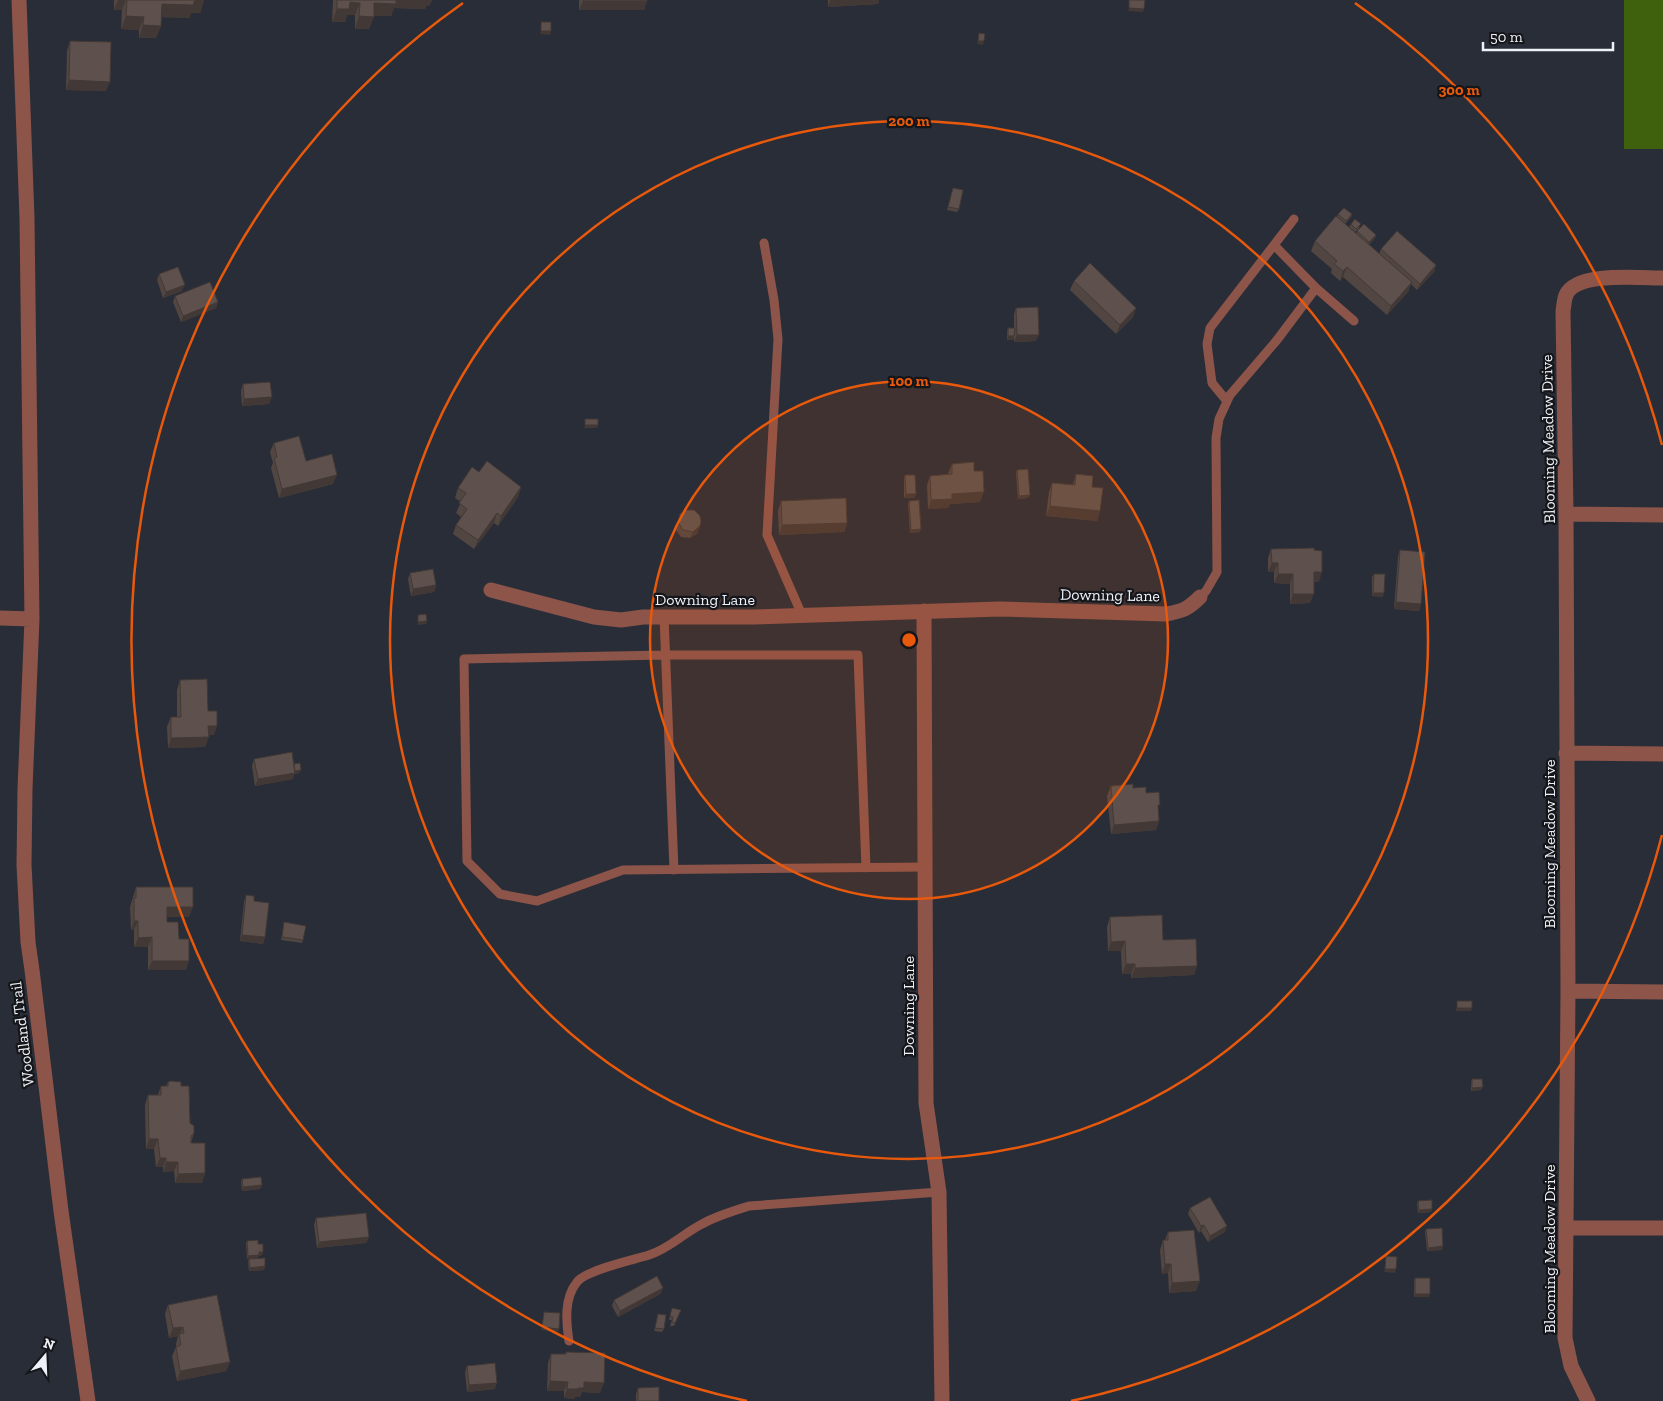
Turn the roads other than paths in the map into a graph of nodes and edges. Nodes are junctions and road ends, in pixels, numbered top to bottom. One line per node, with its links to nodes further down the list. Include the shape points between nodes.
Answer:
1 (19, 0): 17 (street, Woodland Trail, via 27,218)
2 (1294, 219): 4 (lane)
3 (764, 243): 14 (lane, via 778,339 767,535)
4 (1274, 245): 6 (lane); 8 (lane, via 1210,328 1207,344 1212,383)
5 (1663, 278): 9 (street, Blooming Meadow Drive, via 1587,280 1566,294)
6 (1316, 288): 7 (lane); 8 (lane)
7 (1354, 322)
8 (1228, 401): 12 (lane, via 1219,419 1216,438 1217,572)
9 (1566, 514): 10 (street); 19 (street, Blooming Meadow Drive)
10 (1663, 516)
11 (491, 590): 15 (street, Downing Lane, via 594,617 621,620)
12 (1200, 597): 13 (street, Downing Lane, via 1182,612 1166,614 1000,609)
13 (924, 611): 14 (street, Downing Lane); 21 (street, Downing Lane)
14 (802, 615): 15 (street, Downing Lane)
15 (664, 616): 18 (lane)
16 (0, 618): 17 (street)
17 (32, 619): 30 (street, Woodland Trail, via 24,866 28,942 60,1208)
18 (665, 655): 22 (lane, via 858,655); 23 (lane); 23 (lane, via 464,659 467,862 500,894 537,901 624,870)
19 (1566, 753): 20 (street); 24 (street, Blooming Meadow Drive)
20 (1663, 754)
21 (925, 867): 22 (lane); 26 (street, Downing Lane, via 926,1103)
22 (866, 868): 23 (lane)
23 (674, 870)
24 (1568, 991): 25 (street); 27 (street, Blooming Meadow Drive)
25 (1663, 992)
26 (939, 1192): 29 (lane, via 749,1206 723,1214 652,1254 590,1273 578,1280 570,1295 566,1318); 31 (street, Downing Lane)
27 (1566, 1228): 28 (street); 32 (street, Blooming Meadow Drive, via 1565,1338 1571,1366)
28 (1663, 1228)
29 (569, 1341)
30 (88, 1401)
31 (942, 1401)
32 (1588, 1401)

